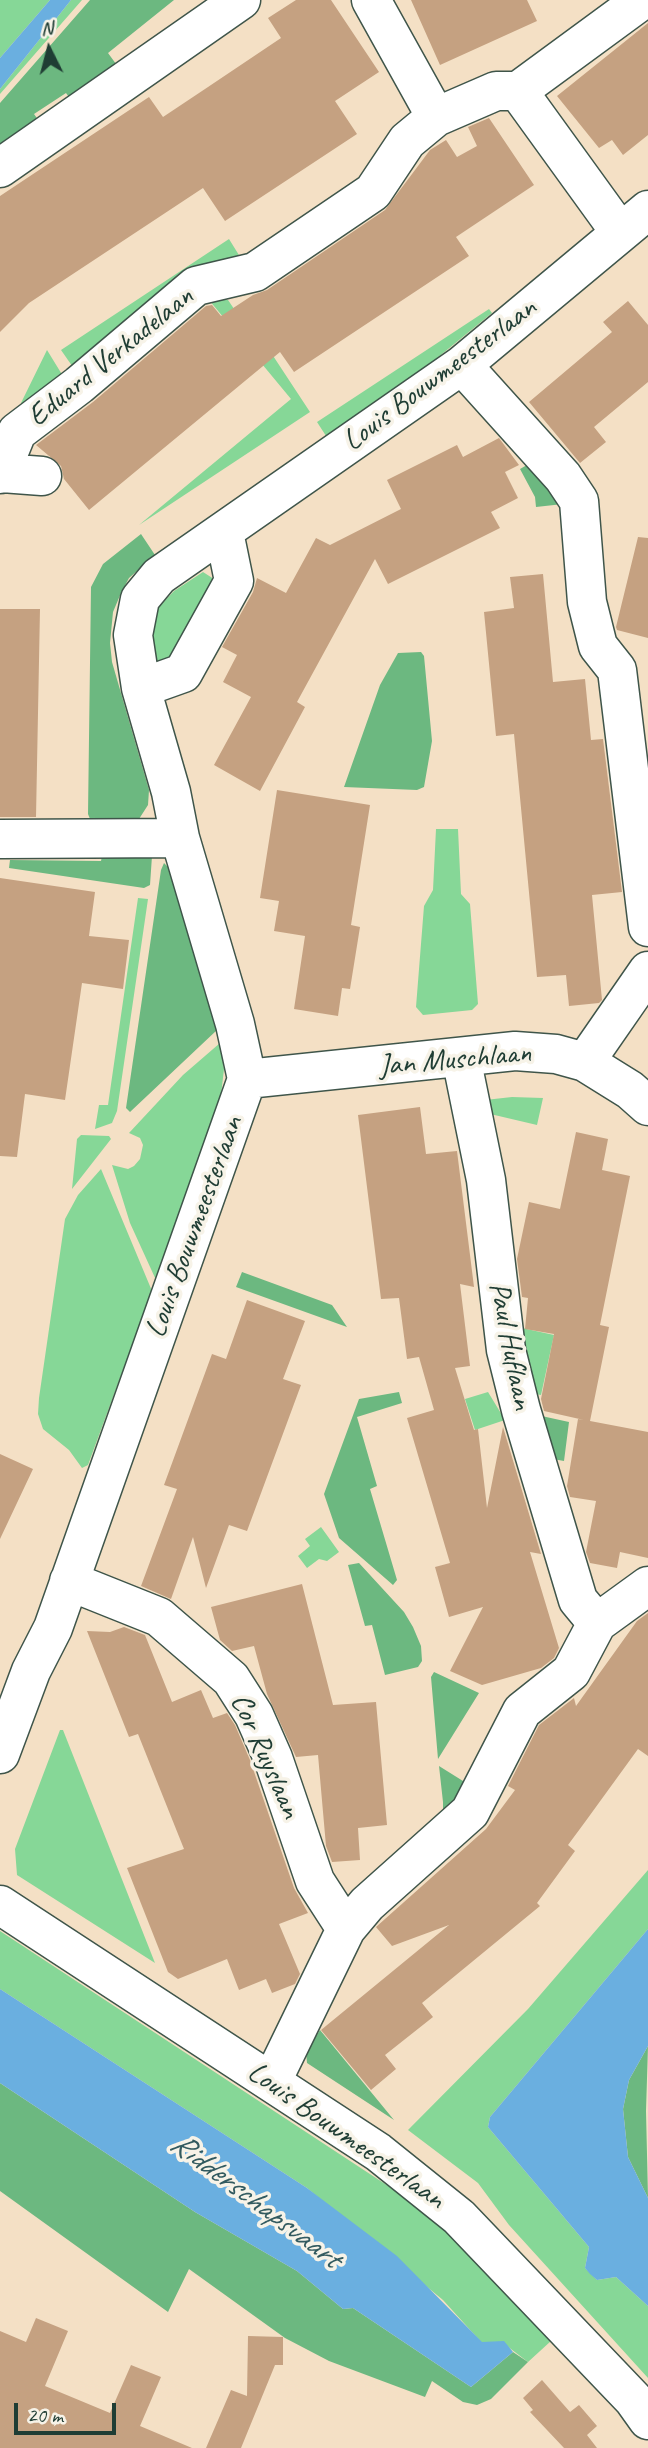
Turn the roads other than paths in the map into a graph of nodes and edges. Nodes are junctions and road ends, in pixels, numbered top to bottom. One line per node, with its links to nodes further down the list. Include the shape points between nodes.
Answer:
1 (241, 0): 6 (street)
2 (371, 0): 5 (street)
3 (642, 0): 4 (street, Eduard Verkadelaan)
4 (517, 91): 5 (street, Eduard Verkadelaan, via 496,91); 7 (street)
5 (436, 117): 9 (street, Eduard Verkadelaan, via 407,141 373,192 255,272 196,286 17,432)
6 (0, 168)
7 (634, 221): 8 (street, Louis Bouwmeesterlaan)
8 (462, 365): 11 (street, Louis Bouwmeesterlaan); 15 (street, via 563,477 579,501 587,603 598,646 617,670)
9 (1, 473): 10 (street, Eduard Verkadelaan)
10 (42, 476)
11 (224, 532): 12 (street, Louis Bouwmeesterlaan, via 159,576 140,599 133,635); 12 (street, via 234,581 183,673)
12 (141, 688): 13 (street, Louis Bouwmeesterlaan)
13 (180, 838): 14 (street); 19 (street, Louis Bouwmeesterlaan)
14 (0, 839)
15 (648, 927)
16 (648, 971): 18 (street)
17 (461, 1057): 18 (street, Jan Muschlaan, via 516,1051); 19 (street, Jan Muschlaan); 23 (street, Paul Huflaan, via 486,1180 506,1350 578,1600)
18 (585, 1062): 20 (street, Jan Muschlaan)
19 (247, 1079): 21 (street, Louis Bouwmeesterlaan)
20 (648, 1106)
21 (69, 1581): 24 (street, Louis Bouwmeesterlaan); 26 (street, Cor Ruyslaan, via 159,1617 232,1679 273,1758 315,1881)
22 (648, 1586): 23 (street)
23 (597, 1623): 26 (street, via 571,1672 522,1712 470,1812 366,1905)
24 (0, 1754)
25 (0, 1905): 27 (street, Louis Bouwmeesterlaan)
26 (346, 1930): 27 (street)
27 (272, 2081): 28 (street, Louis Bouwmeesterlaan, via 378,2152 459,2217)
28 (648, 2420)

